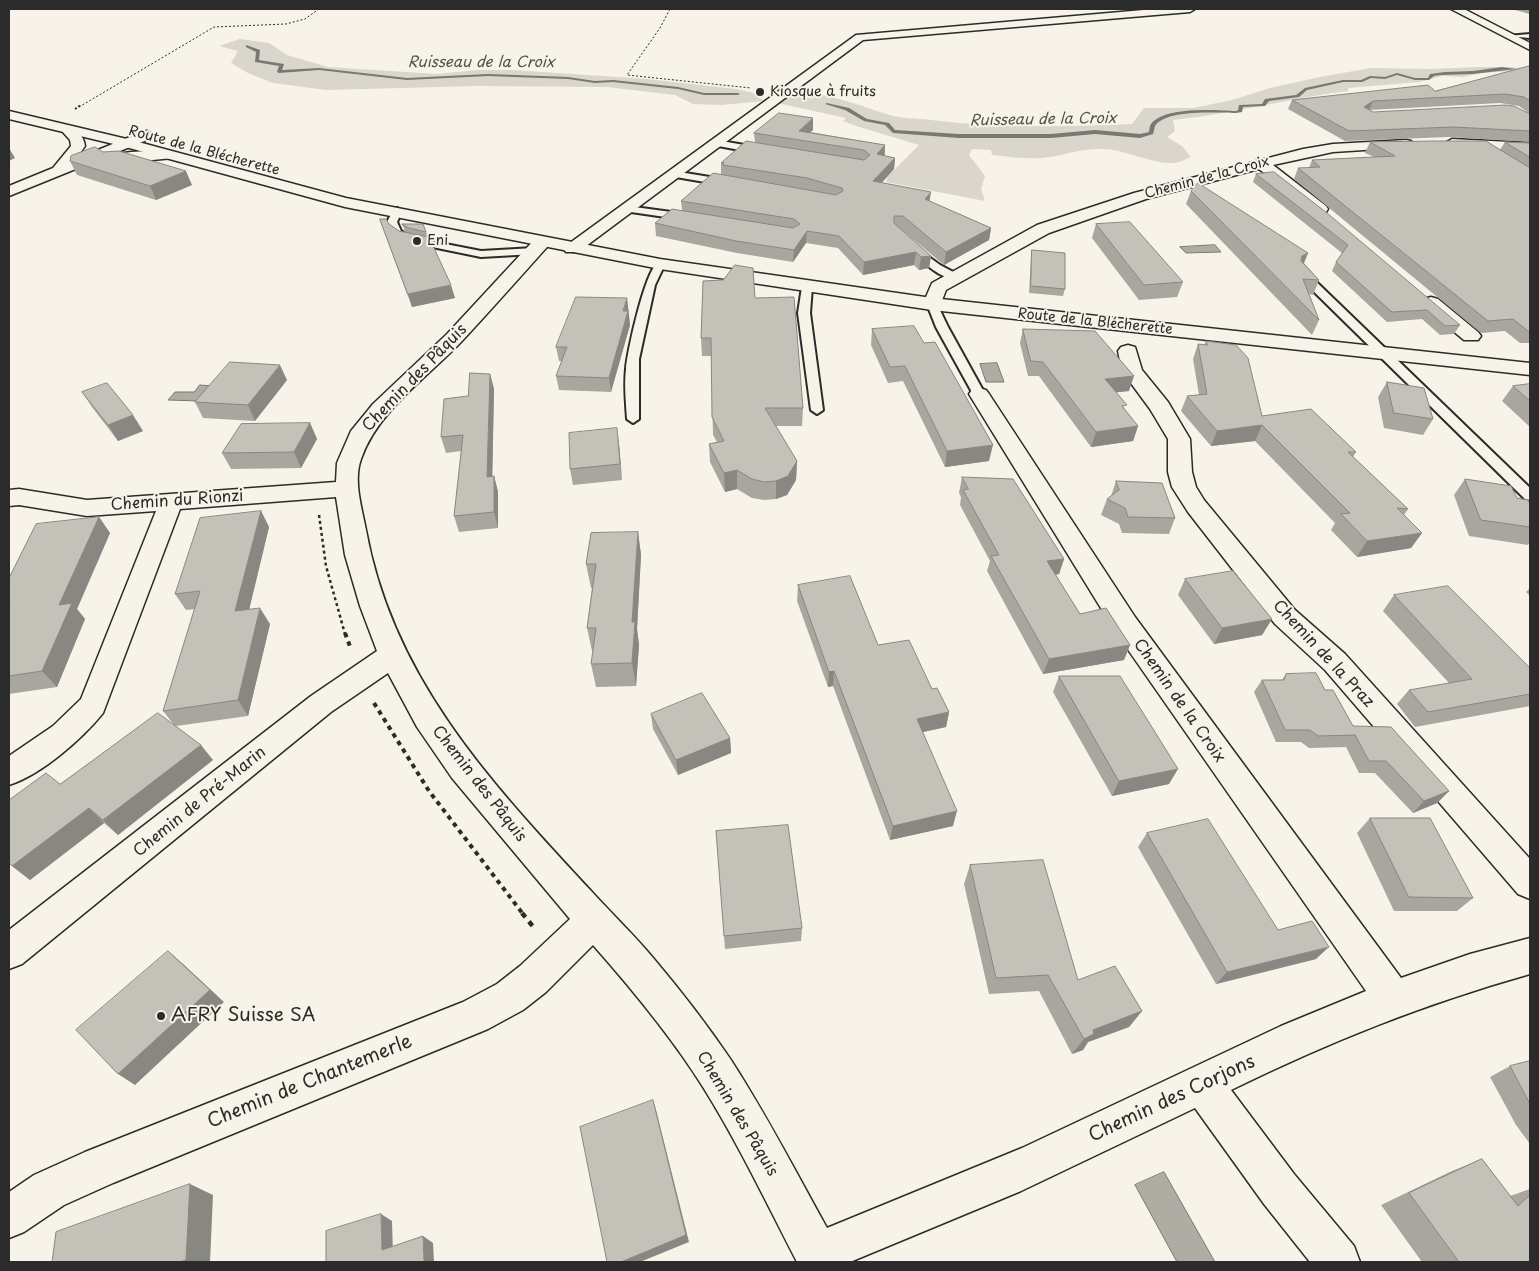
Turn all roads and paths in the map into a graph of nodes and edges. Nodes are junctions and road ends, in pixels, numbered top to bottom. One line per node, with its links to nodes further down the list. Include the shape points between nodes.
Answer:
1 (319, 9): 9 (path, via 312,16 286,24 214,27)
2 (670, 9): 8 (path, via 627,75)
3 (1190, 9): 8 (street, via 860,37)
4 (1456, 9): 5 (street)
5 (1510, 36): 6 (lane); 7 (street)
6 (1530, 36)
7 (1530, 47)
8 (784, 92): 16 (street)
9 (65, 114): 12 (street)
10 (9, 115): 12 (street, Route de la Blécherette)
11 (88, 120): 14 (street, Route de la Blécherette)
12 (41, 123): 13 (street, Route de la Blécherette)
13 (68, 130): 15 (street, Route de la Blécherette); 25 (street, via 77,139 78,146)
14 (147, 136): 15 (street); 30 (street, Route de la Blécherette, via 293,175)
15 (126, 143): 23 (street, Route de la Blécherette); 25 (street)
16 (716, 143): 21 (lane); 26 (street)
17 (1440, 143): 18 (street)
18 (1476, 143): 20 (street); 22 (lane)
19 (1424, 144): 24 (street, Chemin de la Croix, via 1333,148)
20 (1530, 147)
21 (767, 152)
22 (1494, 154)
23 (168, 155): 25 (street, via 124,158); 30 (street, Route de la Blécherette, via 345,202)
24 (1262, 164): 31 (street); 38 (street, Chemin de la Croix, via 1074,217 1022,239)
25 (60, 169): 28 (street)
26 (673, 174): 27 (lane); 29 (street)
27 (739, 185)
28 (9, 191)
29 (627, 208): 32 (lane); 35 (street)
30 (397, 211): 34 (street, Route de la Blécherette); 34 (lane, via 392,222 394,229 407,240 481,254)
31 (1330, 217)
32 (696, 218)
33 (908, 243): 38 (lane, via 936,267)
34 (537, 247): 35 (street, Route de la Blécherette); 49 (street, Chemin des Pâquis, via 359,436 348,462)
35 (572, 248): 36 (street, Route de la Blécherette)
36 (660, 264): 39 (street, Route de la Blécherette); 48 (lane, via 646,294 634,348 631,366)
37 (1301, 273): 44 (lane)
38 (954, 276): 41 (street, Chemin de la Croix, via 938,287)
39 (806, 287): 41 (street, Route de la Blécherette); 47 (lane, via 804,313)
40 (1419, 292): 42 (street)
41 (932, 304): 44 (street, Route de la Blécherette); 46 (lane)
42 (1471, 336)
43 (1128, 351): 55 (street, Chemin de la Praz, via 1132,371 1160,407 1179,439 1184,488 1196,506 1285,617 1335,662)
44 (1384, 354): 45 (street, Route de la Blécherette); 50 (lane)
45 (1530, 370)
46 (979, 394): 59 (street, Chemin de la Croix, via 1125,624)
47 (816, 410)
48 (633, 419)
49 (347, 489): 52 (street, Chemin du Rionzi); 53 (street, Chemin des Pâquis, via 361,563 373,606)
50 (1530, 496)
51 (9, 498): 52 (street, Chemin du Rionzi, via 87,508)
52 (171, 502): 54 (street, via 94,705 70,731)
53 (393, 655): 56 (street, Chemin des Pâquis, via 428,719 464,769); 57 (street, Chemin de Pré-Marin, via 321,704)
54 (9, 772)
55 (1530, 883)
56 (593, 921): 61 (street, Chemin de Chantemerle, via 533,979 510,997 474,1016 100,1167 49,1190); 62 (street, Chemin des Pâquis, via 641,972 716,1072)
57 (9, 952)
58 (1530, 956): 59 (street, Chemin des Corjons, via 1484,967)
59 (1393, 998): 60 (street, Chemin des Corjons)
60 (1202, 1084): 62 (street, Chemin des Corjons, via 1066,1150); 63 (street, via 1279,1189)
61 (9, 1217)
62 (819, 1258)
63 (1338, 1262)

